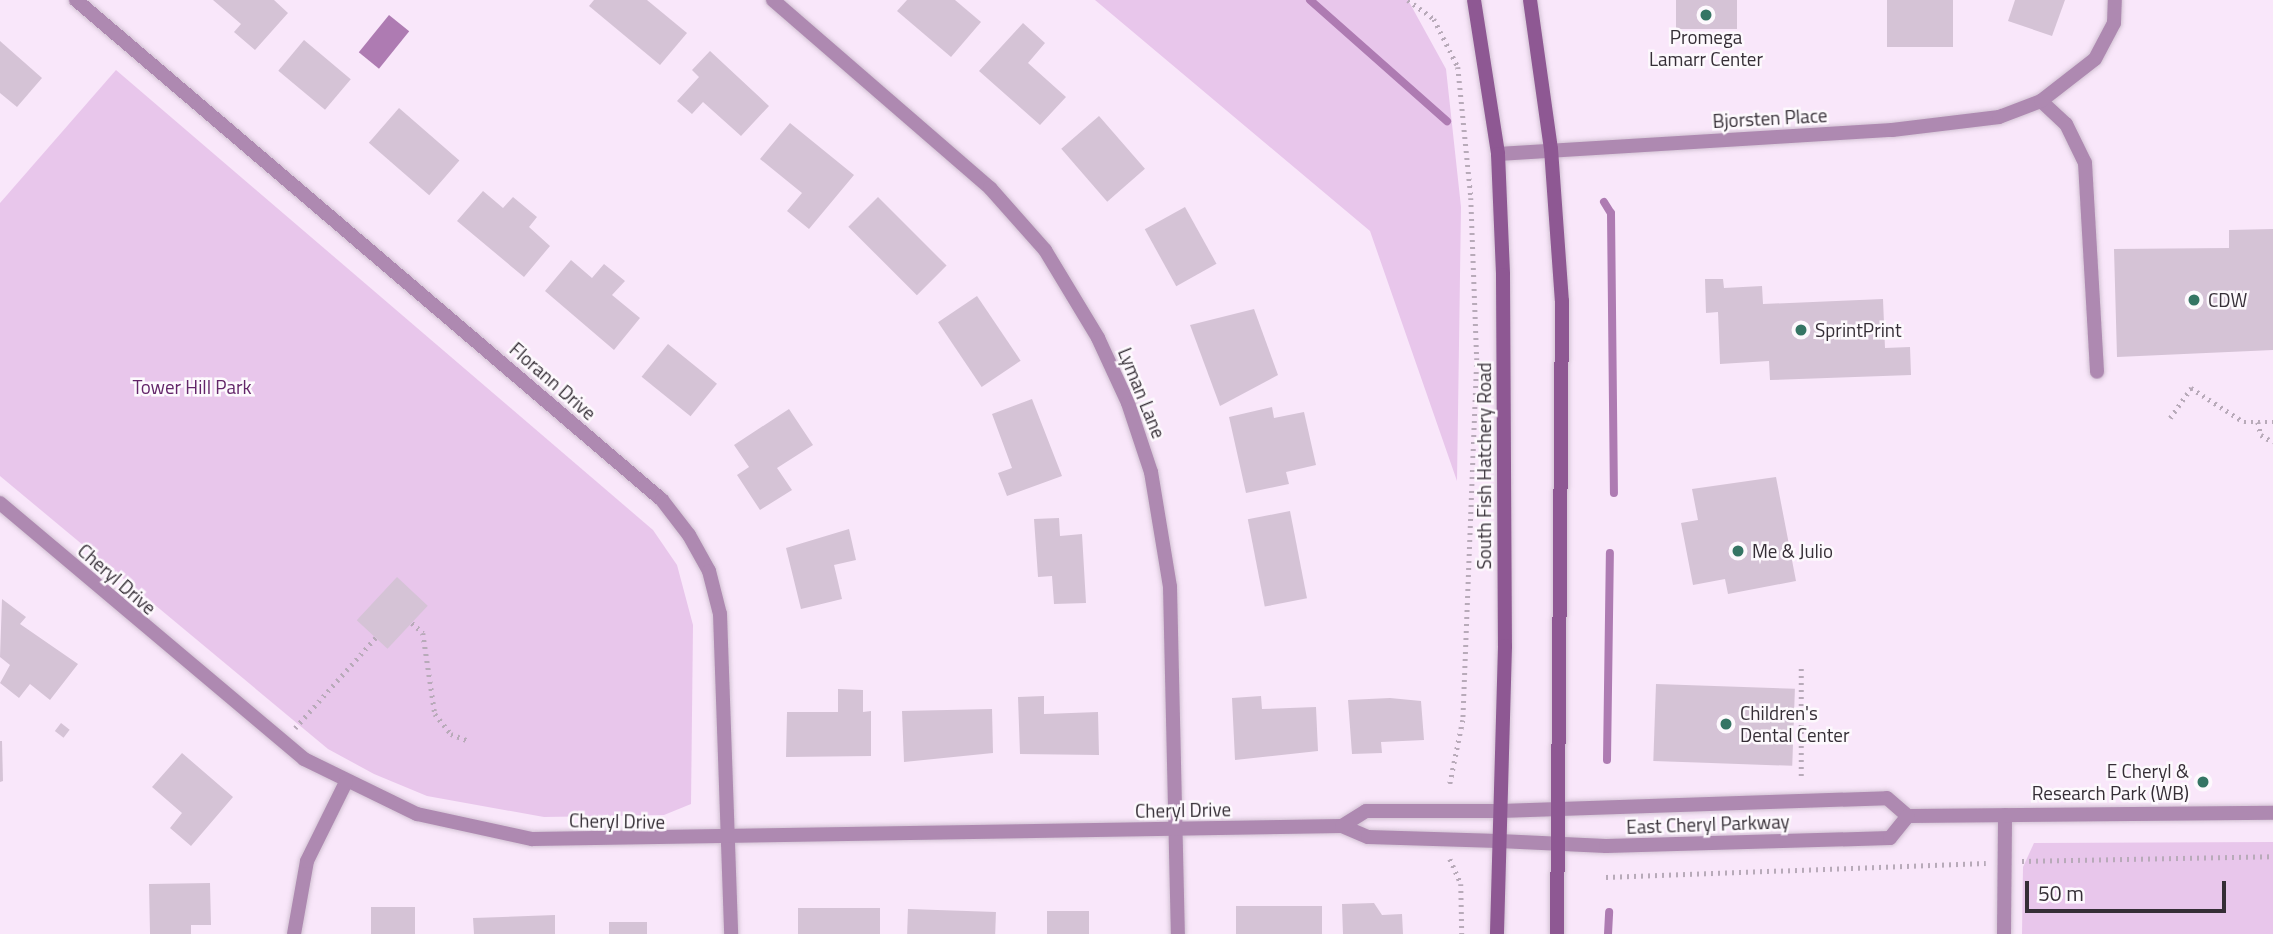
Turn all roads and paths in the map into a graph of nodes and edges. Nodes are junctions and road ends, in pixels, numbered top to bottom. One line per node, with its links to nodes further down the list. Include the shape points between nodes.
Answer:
1 (76, 0): 31 (street, Florann Drive, via 662,500 709,571 720,614)
2 (773, 0): 30 (street, Lyman Lane, via 990,188 1045,250 1098,338 1151,471 1170,587)
3 (1408, 0): 23 (path, via 1434,19 1458,67 1471,198 1477,358 1463,720)
4 (1474, 0): 9 (main road, South Fish Hatchery Road)
5 (1530, 0): 8 (main road)
6 (2115, 0): 7 (street, Bjorsten Place, via 2113,23 2095,59)
7 (2041, 101): 8 (street, Bjorsten Place, via 1999,117 1939,126); 10 (street, via 2066,124 2085,163)
8 (1551, 149): 9 (street, Bjorsten Place); 24 (main road, via 1562,300)
9 (1498, 154): 25 (main road, South Fish Hatchery Road, via 1503,275)
10 (2097, 372)
11 (2170, 418): 12 (path, via 2191,388 2244,422)
12 (2258, 422): 13 (path); 14 (path, via 2261,435)
13 (2273, 422)
14 (2273, 442)
15 (0, 503): 20 (street, Cheryl Drive)
16 (412, 623): 19 (path, via 423,633 435,714 451,734)
17 (376, 637): 20 (path)
18 (1801, 665): 21 (path)
19 (467, 740)
20 (283, 743): 22 (street, Cheryl Drive)
21 (1801, 776)
22 (346, 782): 31 (street, Cheryl Drive, via 417,814 532,839); 39 (street, via 307,861)
23 (1450, 784)
24 (1558, 810): 25 (street, East Cheryl Parkway); 28 (street, East Cheryl Parkway, via 1887,798); 33 (main road)
25 (1500, 811): 29 (street, Cheryl Drive, via 1366,811); 32 (main road, South Fish Hatchery Road)
26 (2273, 813): 27 (street)
27 (2005, 815): 28 (street); 45 (street)
28 (1908, 817): 33 (street, East Cheryl Parkway, via 1890,838)
29 (1342, 825): 30 (street, Cheryl Drive); 32 (street, Cheryl Drive, via 1368,837)
30 (1176, 830): 31 (street, Cheryl Drive); 41 (street, Lyman Lane)
31 (728, 840): 40 (street, Florann Drive)
32 (1499, 841): 33 (street, East Cheryl Parkway); 43 (main road, South Fish Hatchery Road)
33 (1557, 844): 44 (main road)
34 (2273, 856): 36 (path)
35 (1450, 858): 42 (path, via 1461,884)
36 (2032, 860)
37 (1974, 864): 38 (path)
38 (1606, 877)
39 (294, 934)
40 (731, 934)
41 (1178, 934)
42 (1462, 934)
43 (1497, 934)
44 (1557, 934)
45 (2004, 934)

